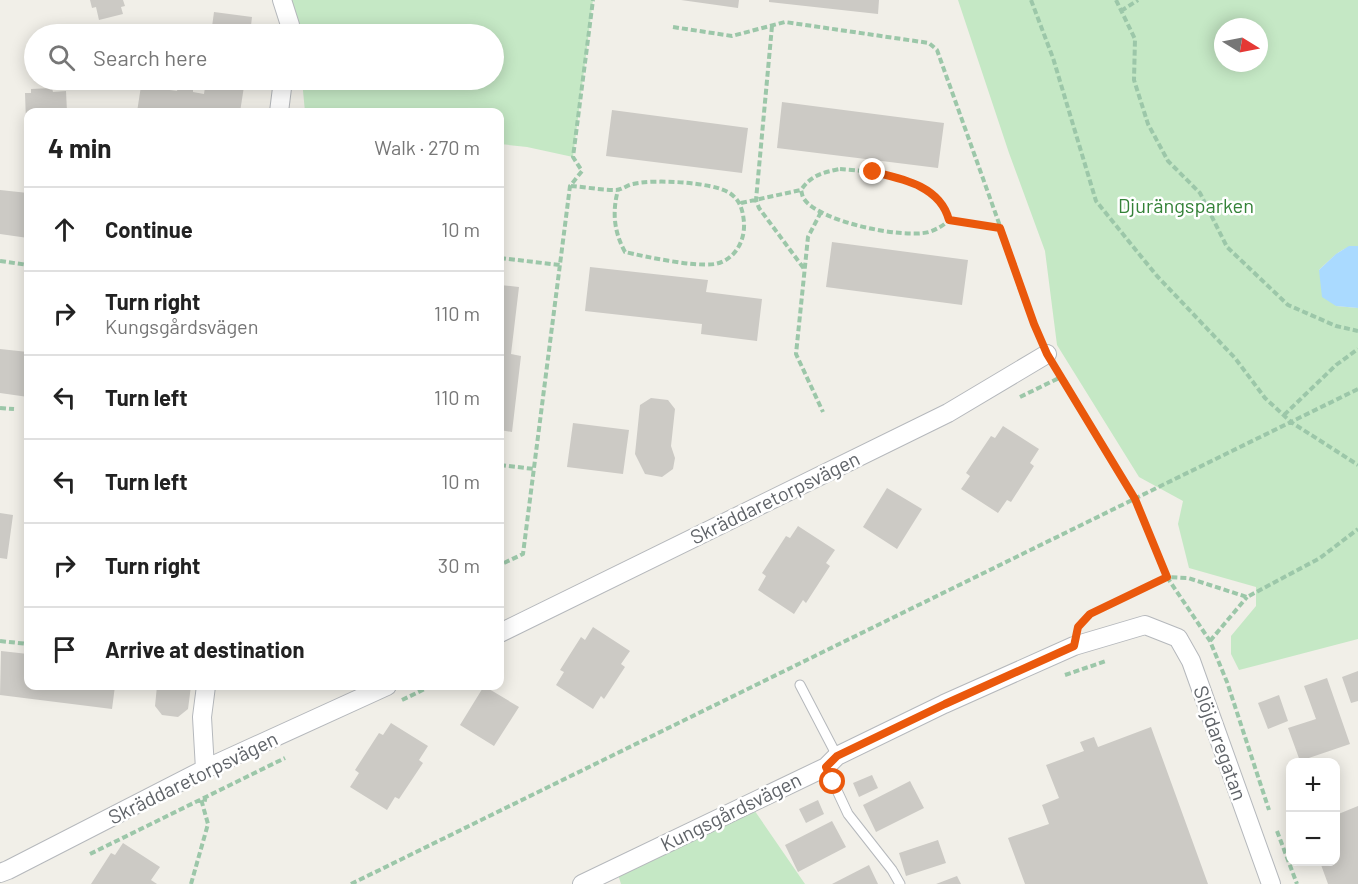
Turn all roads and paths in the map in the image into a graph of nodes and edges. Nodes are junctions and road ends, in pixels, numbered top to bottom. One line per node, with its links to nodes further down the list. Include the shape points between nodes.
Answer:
1 (282, 0): 7 (street)
2 (593, 0): 12 (path, via 573,157 582,171)
3 (1031, 0): 32 (path, via 1053,58 1096,201 1157,276)
4 (1116, 0): 6 (path)
5 (1138, 0): 6 (path)
6 (1121, 10): 25 (path, via 1135,39 1134,80 1148,124 1168,161 1200,194 1227,247 1288,305)
7 (290, 24)
8 (772, 26): 9 (path, via 732,36); 15 (path); 19 (path, via 784,22 929,43 937,50)
9 (673, 27)
10 (282, 90): 11 (street)
11 (280, 108)
12 (570, 186): 13 (path); 23 (path)
13 (618, 190): 16 (path, via 633,184 669,182 706,186 728,192); 16 (path, via 614,214 617,238 625,252 692,263 716,264 740,246 744,225)
14 (801, 190): 15 (path); 17 (path, via 804,200); 18 (path, via 819,173 840,169 873,172 907,180 931,192)
15 (756, 200): 16 (path); 24 (path)
16 (741, 204)
17 (821, 212): 18 (path, via 849,224 890,232 926,233); 24 (path, via 808,237)
18 (949, 220): 19 (path)
19 (1000, 228): 27 (path)
20 (504, 258): 23 (path)
21 (0, 261): 22 (path)
22 (24, 264)
23 (560, 265): 36 (path)
24 (805, 270): 31 (path, via 796,354)
25 (1358, 331)
26 (1358, 349): 32 (path)
27 (1047, 354): 37 (path); 43 (street, Skräddaretorpsvägen, via 948,413)
28 (1358, 389): 33 (path)
29 (0, 408): 30 (path)
30 (14, 409)
31 (823, 412)
32 (1284, 416): 33 (path)
33 (1291, 422): 35 (path); 37 (path)
34 (504, 465): 36 (path)
35 (1358, 465)
36 (534, 469): 39 (path, via 523,554)
37 (1135, 499): 40 (path); 65 (path)
38 (1358, 529): 41 (path, via 1320,558)
39 (504, 563)
40 (1167, 577): 41 (path, via 1188,578); 44 (path); 47 (path, via 1090,614 1078,627)
41 (1247, 597): 44 (path)
42 (1145, 625): 47 (street, Kungsgårdsvägen); 68 (street, Slöjdaregatan, via 1178,638 1191,661)
43 (504, 631)
44 (1210, 640): 60 (path)
45 (0, 641): 46 (path)
46 (24, 644)
47 (1074, 646): 56 (street, Kungsgårdsvägen)
48 (1107, 660): 49 (path)
49 (1062, 676)
50 (800, 685): 56 (lane)
51 (205, 690): 57 (street, via 201,717)
52 (378, 690): 57 (street, Skräddaretorpsvägen)
53 (423, 690): 54 (path)
54 (399, 702)
55 (292, 755): 58 (path)
56 (832, 761): 66 (street, Kungsgårdsvägen); 67 (lane, via 848,814)
57 (205, 769): 63 (street, Skräddaretorpsvägen)
58 (201, 800): 59 (path); 62 (path); 64 (path, via 208,824)
59 (207, 800)
60 (1271, 815)
61 (1275, 825): 69 (path)
62 (87, 856)
63 (0, 873)
64 (191, 884)
65 (351, 884)
66 (582, 884)
67 (900, 884)
68 (1271, 884)
69 (1297, 884)

